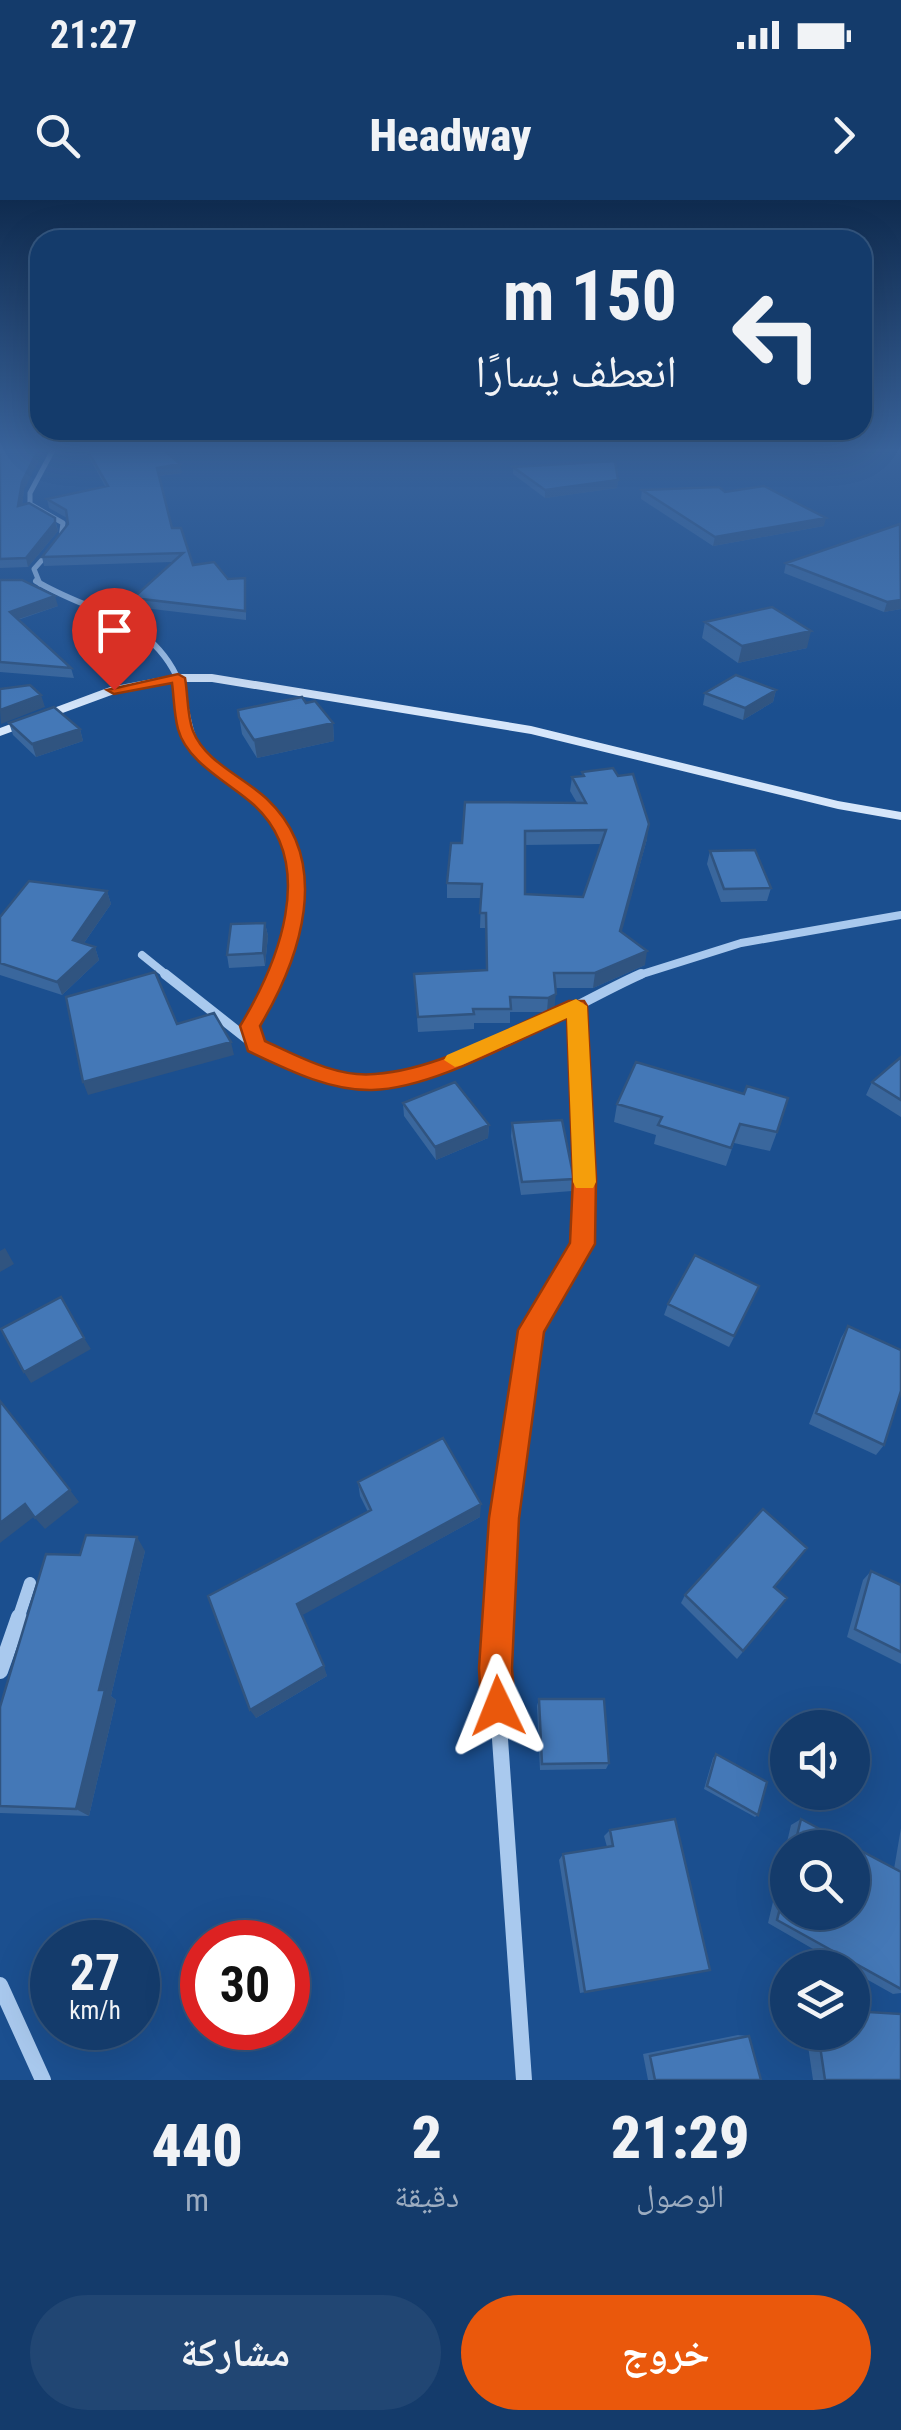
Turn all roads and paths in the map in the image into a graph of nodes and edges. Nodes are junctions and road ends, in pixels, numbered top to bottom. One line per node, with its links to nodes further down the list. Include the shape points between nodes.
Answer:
1 (62, 536): 2 (street, via 34,568)
2 (36, 582): 3 (street); 4 (street, via 124,616)
3 (18, 583)
4 (178, 678): 5 (main road, via 114,690); 6 (main road, via 264,684 532,730); 10 (street, via 186,733 208,761 262,803 282,828 297,871 297,907 276,982 250,1026)
5 (0, 732)
6 (901, 816)
7 (901, 915): 9 (street, via 744,941 647,971)
8 (142, 955): 10 (street)
9 (576, 1006): 10 (street, via 434,1069 372,1083 310,1071); 15 (street, via 583,1244 531,1330 504,1518 496,1668)
10 (256, 1046)
11 (30, 1583): 12 (street)
12 (0, 1670)
13 (0, 1985): 14 (street)
14 (43, 2080)
15 (524, 2080)

